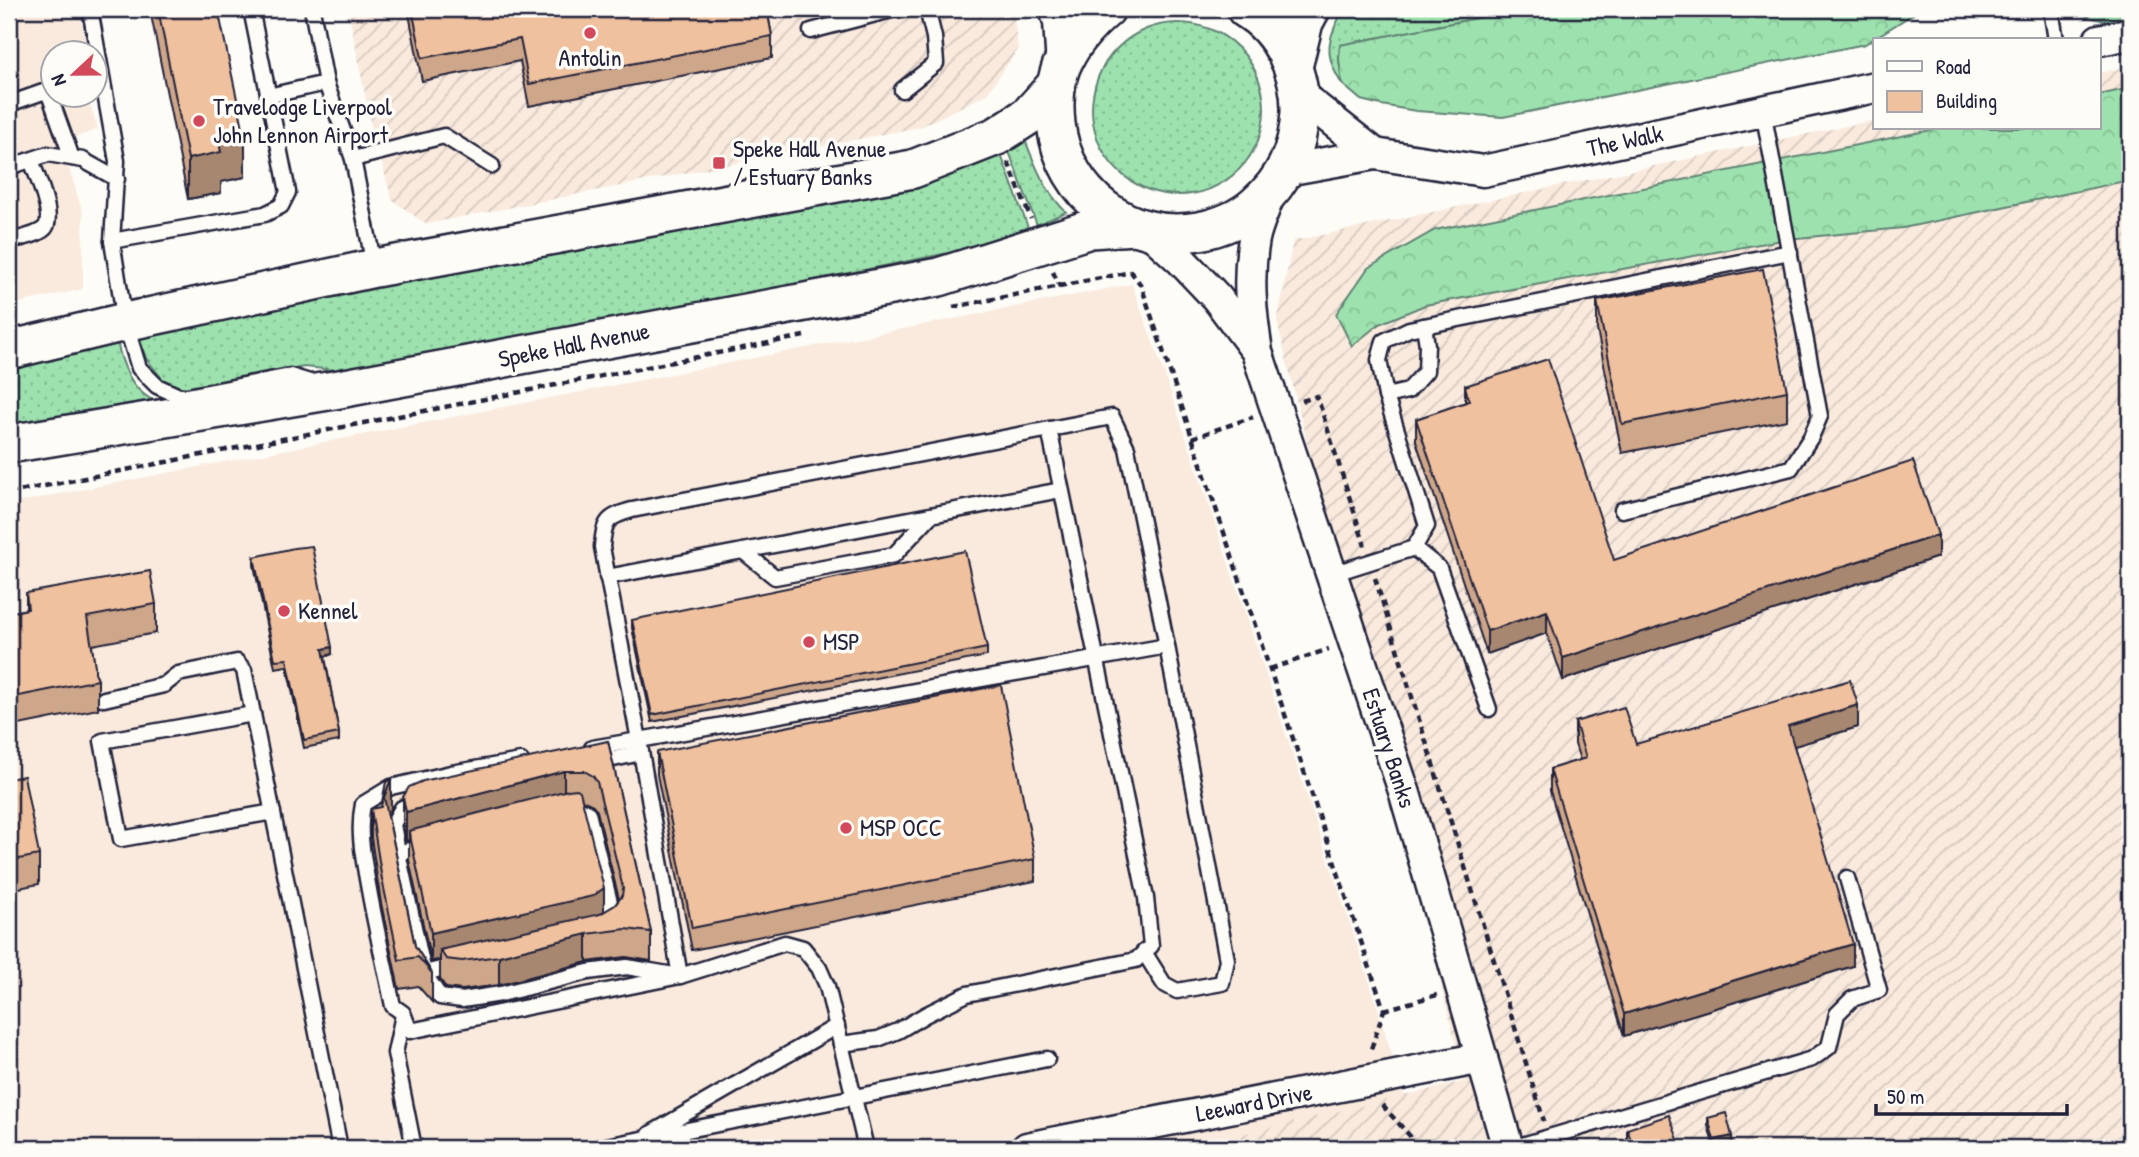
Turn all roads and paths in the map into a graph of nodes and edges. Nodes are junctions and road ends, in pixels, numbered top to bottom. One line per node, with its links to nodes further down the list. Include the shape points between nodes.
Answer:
1 (90, 9): 30 (lane)
2 (251, 9): 20 (lane)
3 (312, 9): 17 (lane)
4 (895, 9): 11 (lane)
5 (927, 9): 19 (lane, via 936,63)
6 (1055, 9): 15 (street)
7 (1106, 9): 15 (street, via 1080,34)
8 (1246, 9): 16 (street, via 1280,41)
9 (1311, 9): 16 (street, via 1304,22)
10 (2051, 9): 13 (lane)
11 (811, 31)
12 (2130, 34): 14 (street)
13 (2056, 38)
14 (2100, 40)
15 (1059, 76): 23 (street, via 1028,116); 32 (street, via 1054,106 1058,144 1075,179 1101,208)
16 (1297, 81): 24 (street, The Walk); 31 (street, via 1299,134)
17 (326, 83): 20 (lane); 26 (lane)
18 (1873, 87): 22 (street, The Walk)
19 (902, 90)
20 (268, 96): 34 (lane, via 288,192 281,206 265,214)
21 (9, 104): 25 (lane, via 49,94)
22 (1763, 111): 24 (street, The Walk, via 1483,171); 36 (lane)
23 (997, 136): 35 (path); 37 (street, via 913,169)
24 (1375, 154): 31 (street, The Walk)
25 (72, 158): 27 (lane, via 48,154); 30 (lane)
26 (353, 159): 28 (lane, via 444,135); 37 (lane)
27 (31, 160): 29 (lane); 33 (lane, via 49,216 37,233)
28 (492, 166)
29 (9, 167)
30 (117, 179): 34 (lane)
31 (1278, 181): 32 (street, via 1248,212 1217,228 1183,234); 42 (street, Estuary Banks, via 1255,237 1250,271)
32 (1142, 229): 35 (street, Speke Hall Avenue, via 1090,229); 42 (street, Estuary Banks, via 1180,259 1217,298)
33 (9, 241)
34 (112, 241): 39 (lane)
35 (1042, 246): 38 (path); 43 (street, Speke Hall Avenue, via 939,277)
36 (1790, 252): 40 (lane); 48 (lane, via 1820,416 1791,468)
37 (374, 268): 39 (street)
38 (1060, 287)
39 (125, 322): 41 (street); 43 (lane, via 139,368 157,386 180,396 290,376)
40 (1424, 326): 44 (lane, via 1426,371 1408,391); 44 (lane, via 1384,341 1379,360)
41 (9, 350)
42 (1257, 352): 52 (street, Estuary Banks)
43 (334, 390): 46 (street, Speke Hall Avenue)
44 (1386, 396): 50 (lane, via 1427,526)
45 (1049, 429): 47 (lane); 53 (lane, via 612,515 604,527 602,547); 54 (lane, via 1112,417 1127,448)
46 (9, 444)
47 (1061, 490): 49 (lane); 55 (lane)
48 (1622, 510)
49 (931, 515): 51 (lane); 51 (lane, via 894,555 775,577)
50 (1414, 548): 52 (lane); 57 (lane, via 1439,568)
51 (743, 551): 53 (lane)
52 (1332, 574): 77 (street, Estuary Banks, via 1405,794)
53 (607, 578): 59 (lane)
54 (1167, 646): 55 (lane); 70 (lane, via 1227,960 1222,983 1177,991 1164,984)
55 (1095, 659): 59 (lane); 70 (lane, via 1146,898 1151,946)
56 (104, 699): 58 (lane, via 164,685 178,674 237,662 244,670)
57 (1489, 709)
58 (253, 714): 64 (lane); 64 (lane, via 102,741 121,839)
59 (640, 746): 60 (lane); 62 (lane); 73 (lane)
60 (576, 751)
61 (537, 758): 74 (lane, via 391,788 363,804 359,823 377,934 393,1006)
62 (576, 767)
63 (433, 798): 67 (lane, via 402,808 393,824)
64 (273, 812): 81 (lane)
65 (554, 813): 69 (lane, via 579,808 589,813 614,919)
66 (444, 841): 67 (lane)
67 (398, 853): 72 (lane)
68 (1847, 878): 86 (lane, via 1879,990 1852,999 1837,1014 1829,1047 1812,1059)
69 (596, 934)
70 (1144, 952): 76 (lane, via 1136,960 967,994 878,1039)
71 (468, 962): 72 (lane)
72 (424, 973): 73 (lane, via 440,996 462,1000 627,967)
73 (680, 976): 74 (lane, via 410,1031); 75 (lane, via 785,943 803,948 827,986)
74 (403, 1013): 82 (lane, via 395,1053)
75 (837, 1026): 76 (lane); 80 (lane)
76 (841, 1044): 79 (lane)
77 (1482, 1058): 85 (street, Leeward Drive); 86 (street, Estuary Banks)
78 (1047, 1059): 79 (lane)
79 (854, 1096): 80 (lane); 84 (lane)
80 (639, 1139): 83 (lane)
81 (340, 1148)
82 (414, 1148)
83 (596, 1148)
84 (866, 1148)
85 (1027, 1148)
86 (1510, 1148)

